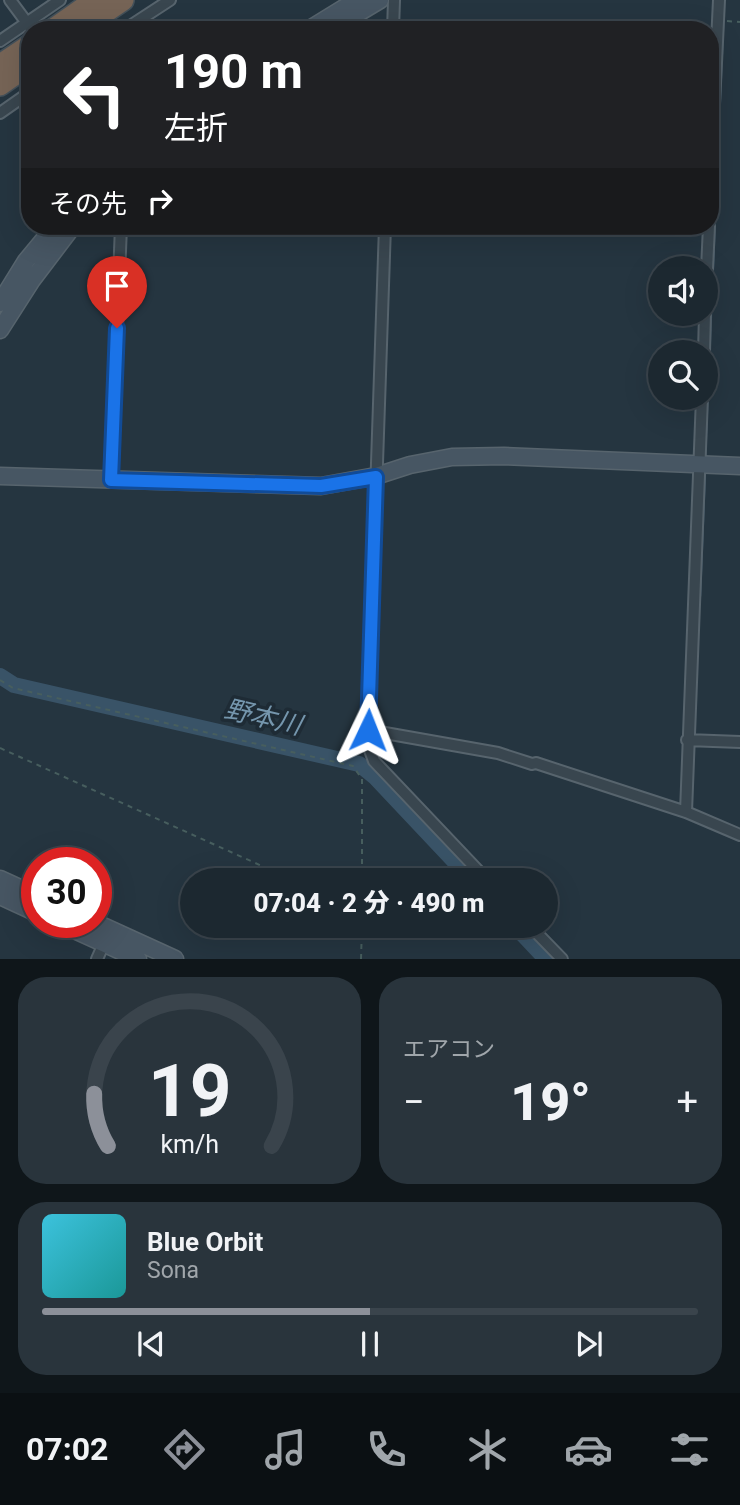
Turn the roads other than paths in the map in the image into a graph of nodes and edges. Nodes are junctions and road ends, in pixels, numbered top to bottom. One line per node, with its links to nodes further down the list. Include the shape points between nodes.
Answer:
1 (10, 0): 10 (street)
2 (60, 0): 11 (street)
3 (95, 0): 12 (highway)
4 (123, 0): 13 (highway)
5 (170, 0): 14 (street)
6 (357, 0): 15 (street)
7 (380, 0): 16 (street)
8 (394, 0): 17 (street)
9 (719, 0): 18 (street)
10 (23, 21)
11 (39, 21)
12 (65, 21)
13 (92, 21)
14 (138, 21)
15 (323, 21)
16 (345, 21)
17 (393, 21)
18 (718, 21)
19 (21, 34): 21 (street)
20 (21, 40): 22 (highway)
21 (0, 41)
22 (0, 65)
23 (21, 70): 24 (highway)
24 (0, 85)
25 (21, 98): 26 (street)
26 (0, 113)
27 (48, 235): 33 (street)
28 (66, 235): 34 (street)
29 (121, 235): 40 (street)
30 (385, 235): 39 (street)
31 (709, 235): 32 (street)
32 (708, 256)
33 (0, 303)
34 (0, 330)
35 (701, 410): 36 (street)
36 (699, 464): 37 (street); 39 (street, via 452,457); 42 (street)
37 (740, 466)
38 (0, 477): 40 (street)
39 (376, 477): 40 (street, via 321,486); 41 (street)
40 (111, 480)
41 (368, 730): 44 (street, via 498,753); 46 (street, via 374,761)
42 (687, 740): 43 (street); 44 (street)
43 (740, 742)
44 (686, 812): 45 (street)
45 (740, 835)
46 (476, 868)
47 (0, 880): 48 (street)
48 (21, 889)
49 (0, 896): 50 (street)
50 (21, 906)
51 (542, 938): 55 (street)
52 (104, 944): 53 (street); 54 (street)
53 (138, 959)
54 (175, 959)
55 (562, 959)

